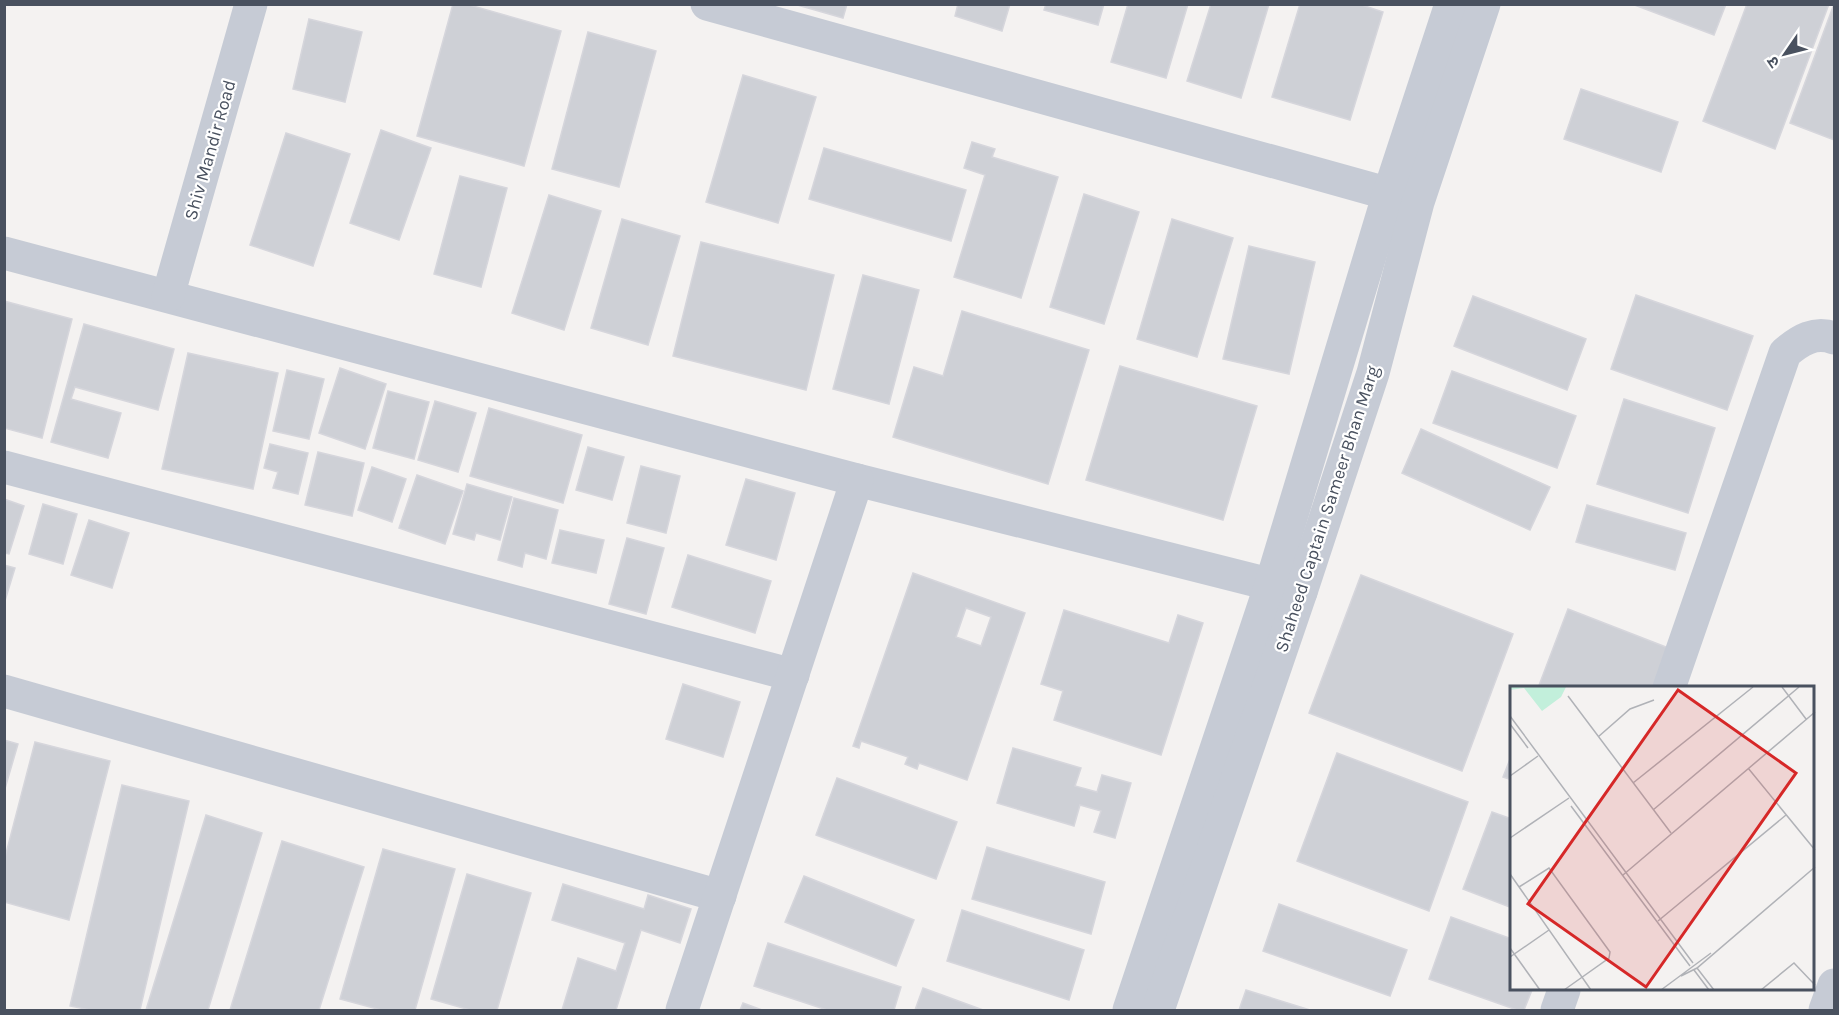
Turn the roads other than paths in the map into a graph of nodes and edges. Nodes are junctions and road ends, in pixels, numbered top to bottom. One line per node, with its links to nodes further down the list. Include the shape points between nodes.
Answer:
1 (251, 4): 7 (street, Shiv Mandir Road)
2 (707, 4): 5 (street)
3 (1451, 4): 5 (street, Shaheed Captain Sameer Bhan Marg)
4 (1484, 4): 5 (street, Shaheed Captain Sameer Bhan Marg)
5 (1403, 198): 11 (street, Shaheed Captain Sameer Bhan Marg, via 1372,373)
6 (4, 253): 7 (street)
7 (168, 296): 10 (street)
8 (1834, 338): 13 (street, via 1825,334 1812,336 1785,353)
9 (4, 467): 12 (street)
10 (857, 480): 11 (street); 12 (street)
11 (1286, 588): 19 (street, Shaheed Captain Sameer Bhan Marg); 20 (street, Shaheed Captain Sameer Bhan Marg)
12 (793, 675): 15 (street)
13 (1670, 686)
14 (4, 691): 15 (street)
15 (720, 896): 18 (street)
16 (1834, 985): 22 (street)
17 (1564, 991): 21 (street)
18 (682, 1011)
19 (1129, 1011)
20 (1158, 1011)
21 (1557, 1011)
22 (1825, 1011)

